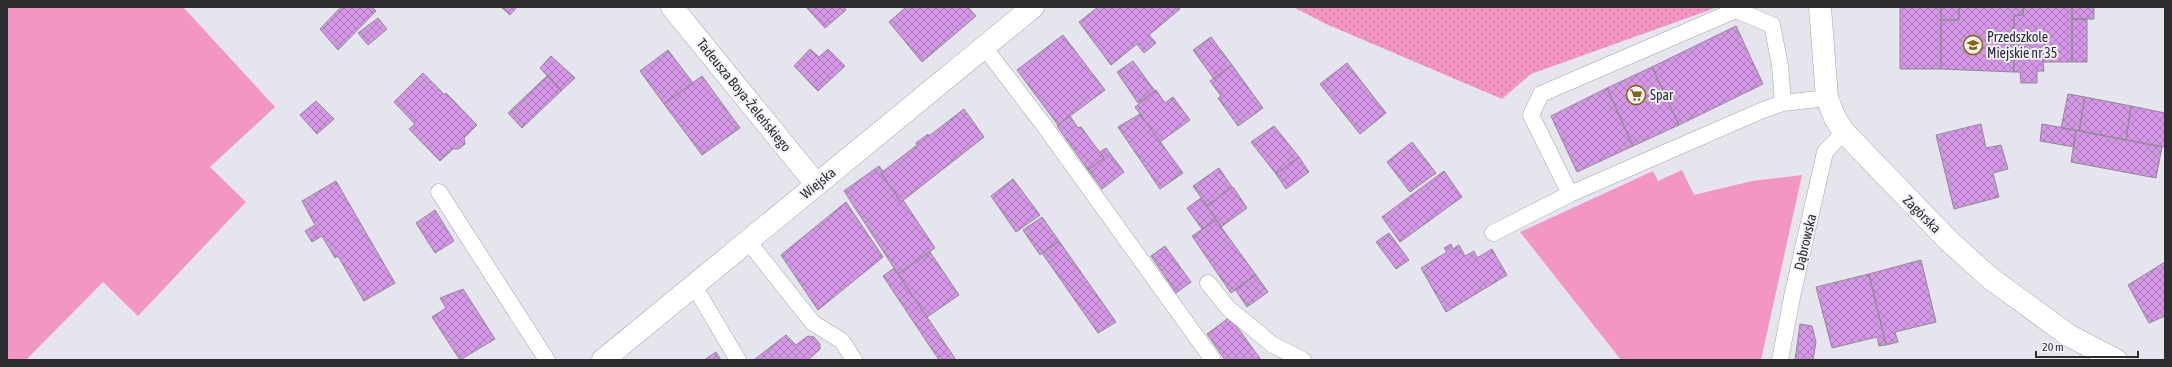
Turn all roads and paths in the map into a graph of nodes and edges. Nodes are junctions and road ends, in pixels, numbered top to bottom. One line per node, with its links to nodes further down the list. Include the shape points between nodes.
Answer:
1 (672, 7): 8 (street, Tadeusza Boya-Żeleńskiego)
2 (1033, 7): 4 (street, Wiejska)
3 (1820, 7): 5 (street, Zagórska)
4 (984, 47): 8 (street, Wiejska); 19 (lane, via 1043,124)
5 (1827, 98): 6 (lane); 7 (street, Zagórska)
6 (1783, 103): 10 (lane); 10 (lane, via 1780,64 1772,25 1736,10 1587,73 1541,94 1531,115)
7 (1844, 132): 21 (lane, Dąbrowska, via 1825,152); 22 (street, Zagórska, via 1949,242 1990,278 2068,335)
8 (816, 184): 12 (street, Wiejska)
9 (439, 192): 16 (lane)
10 (1570, 194): 11 (lane)
11 (1493, 233)
12 (747, 240): 14 (street, Wiejska); 18 (lane, via 813,323 842,341)
13 (1208, 283): 20 (lane, via 1228,308 1273,345)
14 (693, 284): 15 (street, Wiejska); 17 (lane)
15 (615, 356)
16 (547, 360)
17 (738, 360)
18 (854, 360)
19 (1213, 360)
20 (1303, 360)
21 (1780, 360)
22 (2116, 360)

